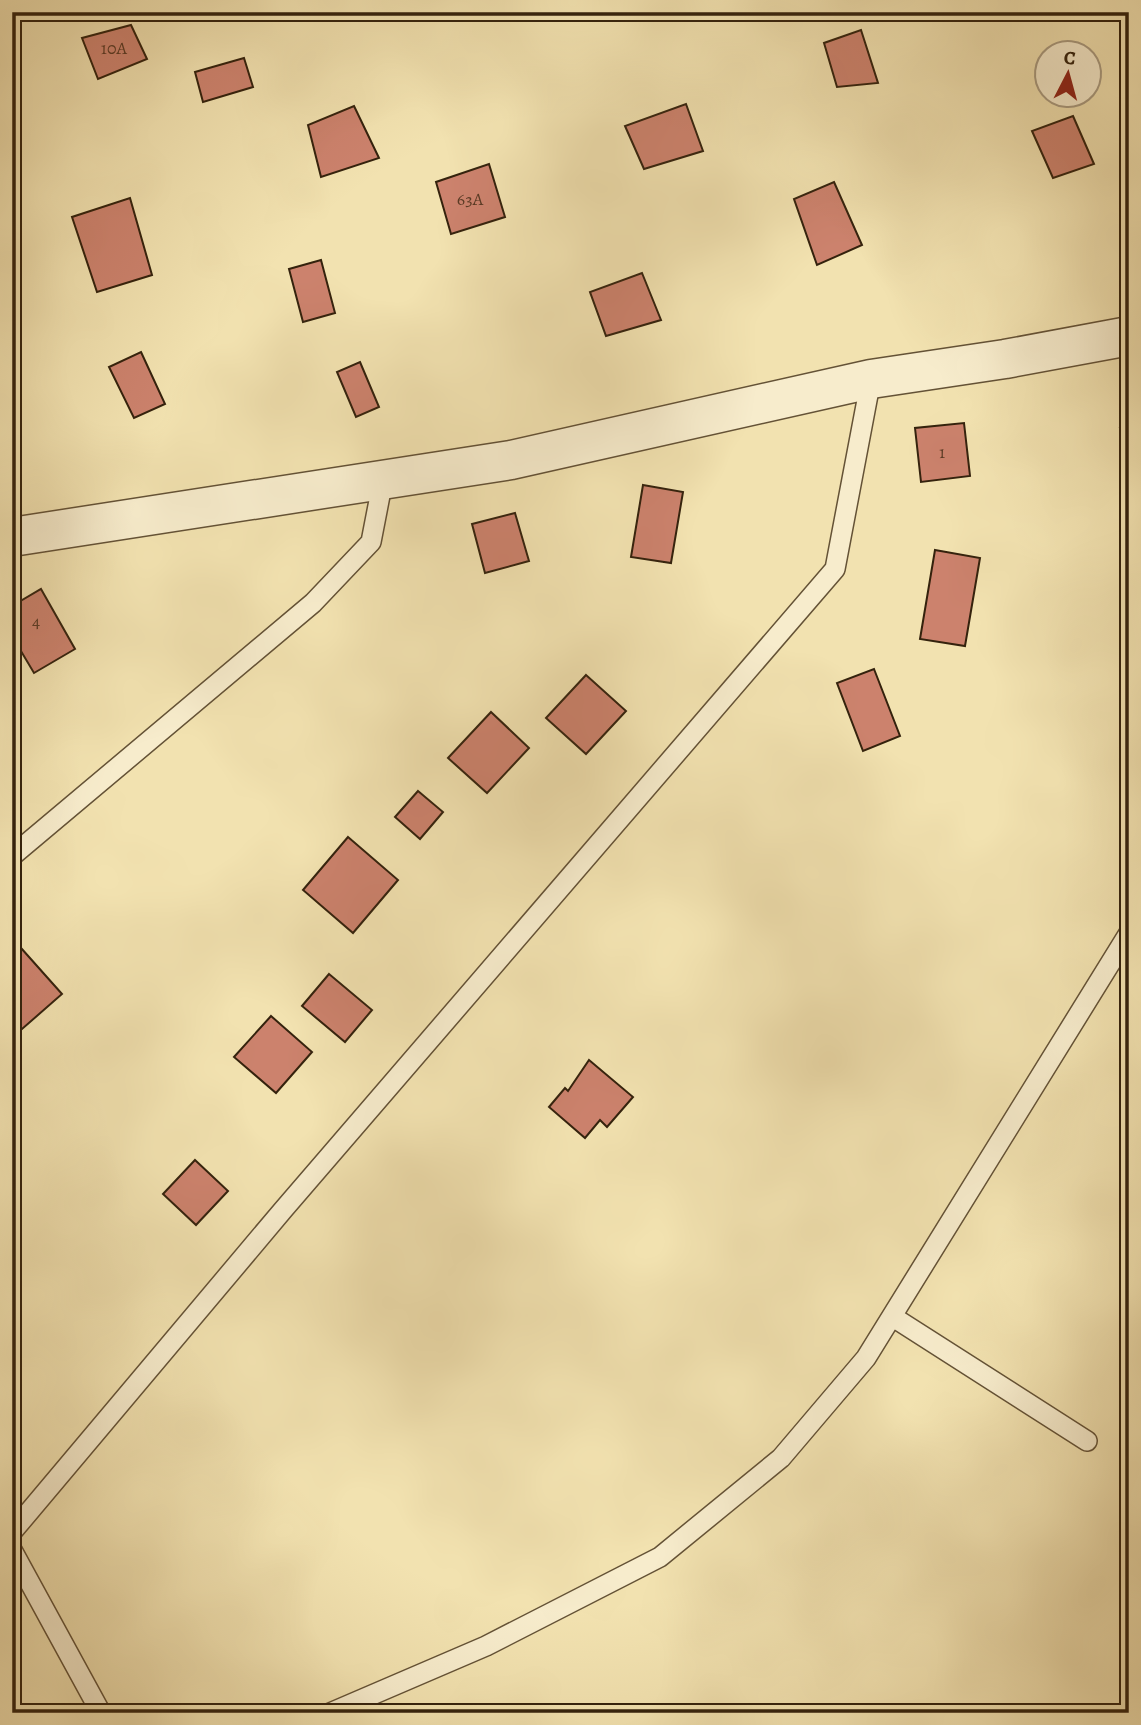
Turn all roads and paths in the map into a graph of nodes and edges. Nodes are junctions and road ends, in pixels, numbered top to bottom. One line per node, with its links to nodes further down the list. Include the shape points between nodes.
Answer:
1 (1129, 336): 2 (street)
2 (871, 379): 3 (street, via 511,460); 9 (lane, via 835,569)
3 (383, 480): 4 (street); 5 (lane, via 371,542 313,603)
4 (12, 537)
5 (12, 856)
6 (1129, 933): 7 (lane)
7 (893, 1317): 8 (lane); 12 (lane, via 866,1358 781,1458 660,1557 486,1646)
8 (1087, 1441)
9 (12, 1532)
10 (12, 1550): 11 (lane)
11 (101, 1713)
12 (330, 1713)

